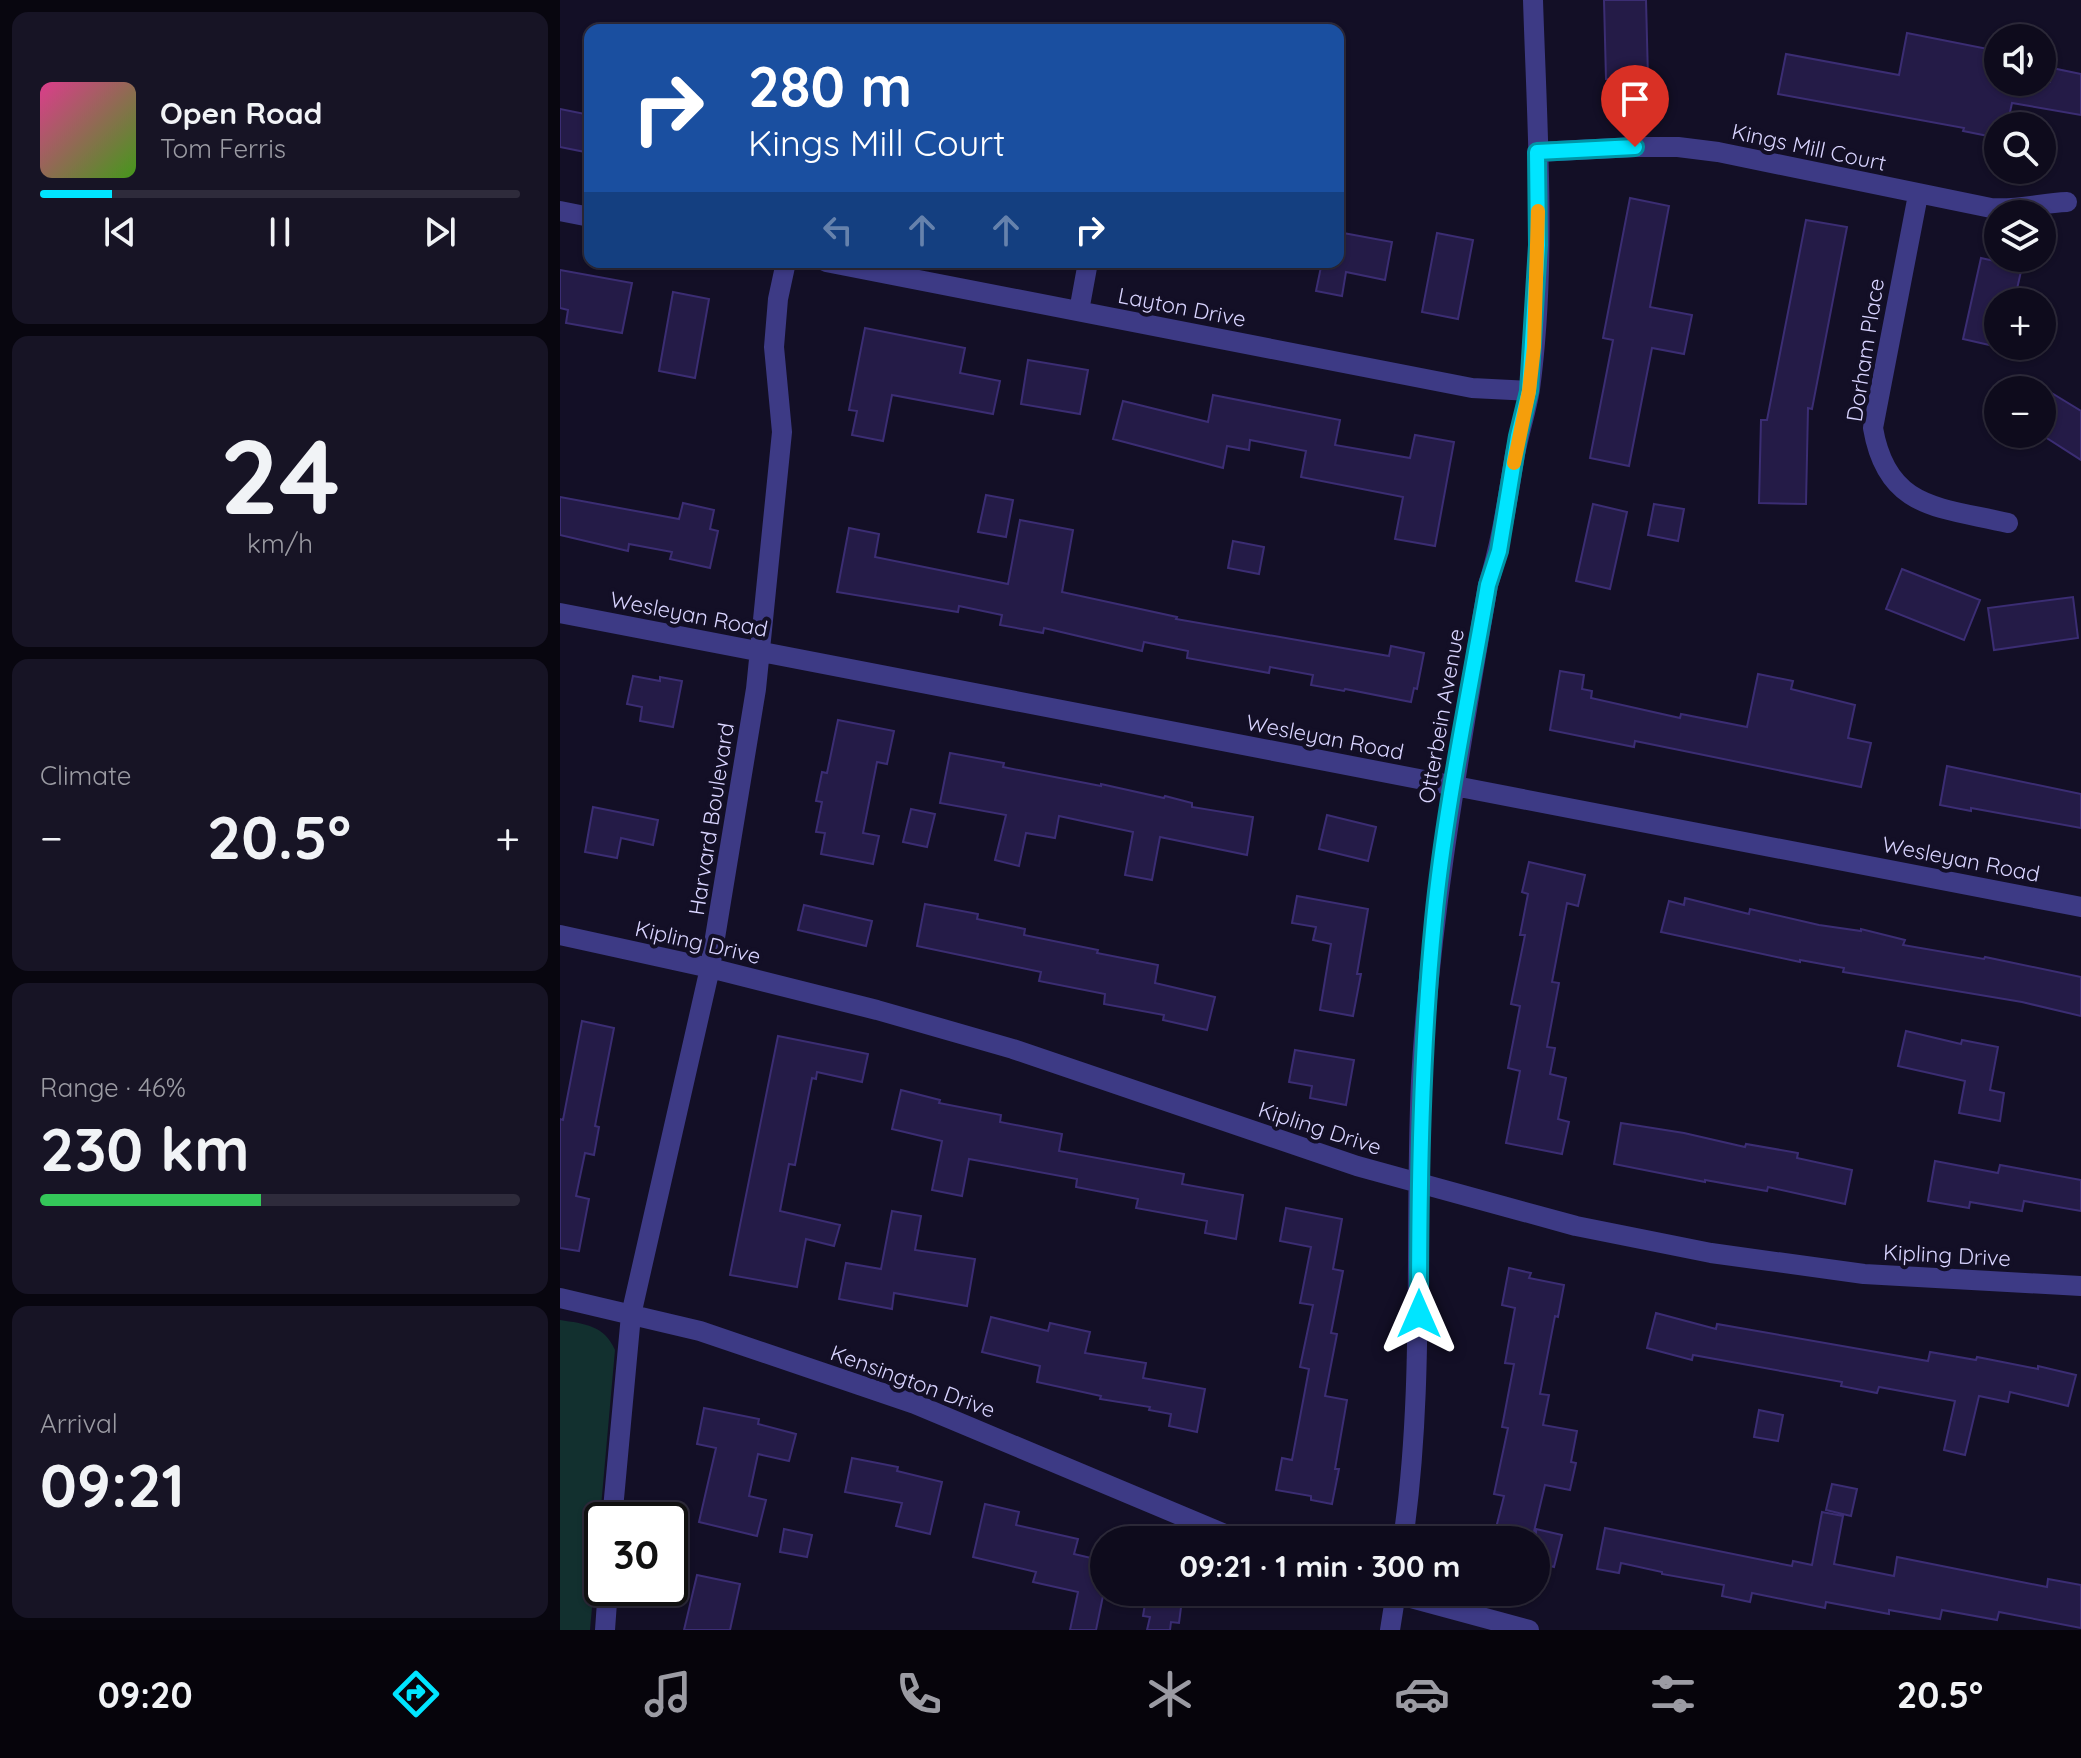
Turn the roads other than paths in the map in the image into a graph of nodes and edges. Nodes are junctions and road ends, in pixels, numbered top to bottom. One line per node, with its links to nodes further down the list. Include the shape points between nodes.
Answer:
1 (1533, 0): 2 (street, Otterbein Avenue)
2 (1537, 152): 3 (street, Kings Mill Court, via 1678,147); 11 (street, Otterbein Avenue, via 1538,245)
3 (1918, 195): 4 (street, Kings Mill Court, via 2015,210); 12 (street, Dorham Place, via 1873,428 1876,444 1886,473 1918,500)
4 (2067, 202)
5 (560, 211): 6 (street)
6 (584, 216)
7 (785, 268): 14 (street, Harvard Boulevard, via 774,347 782,432)
8 (857, 268): 10 (street, Layton Drive)
9 (1087, 268): 10 (street)
10 (1079, 311): 11 (street, Layton Drive, via 1472,388)
11 (1529, 391): 15 (street, Otterbein Avenue)
12 (2008, 523)
13 (560, 613): 14 (street, Wesleyan Road)
14 (760, 652): 15 (street, Wesleyan Road); 18 (street, Harvard Boulevard)
15 (1453, 786): 16 (street, Wesleyan Road); 19 (street, Otterbein Avenue, via 1434,919)
16 (2081, 907)
17 (560, 935): 18 (street, Kipling Drive)
18 (710, 968): 19 (street, Kipling Drive, via 1013,1049); 22 (street, Harvard Boulevard)
19 (1419, 1184): 20 (street, Kipling Drive, via 1576,1226 1793,1266); 25 (street, Otterbein Avenue, via 1417,1402)
20 (2081, 1286)
21 (560, 1298): 22 (street, Kensington Drive)
22 (631, 1315): 23 (street, Harvard Boulevard); 24 (street, Kensington Drive, via 700,1331 915,1404)
23 (614, 1502)
24 (1206, 1526)
25 (1405, 1526)
26 (607, 1606): 29 (street)
27 (1393, 1606): 30 (street)
28 (1441, 1606): 31 (street)
29 (605, 1630)
30 (1390, 1630)
31 (1529, 1630)

